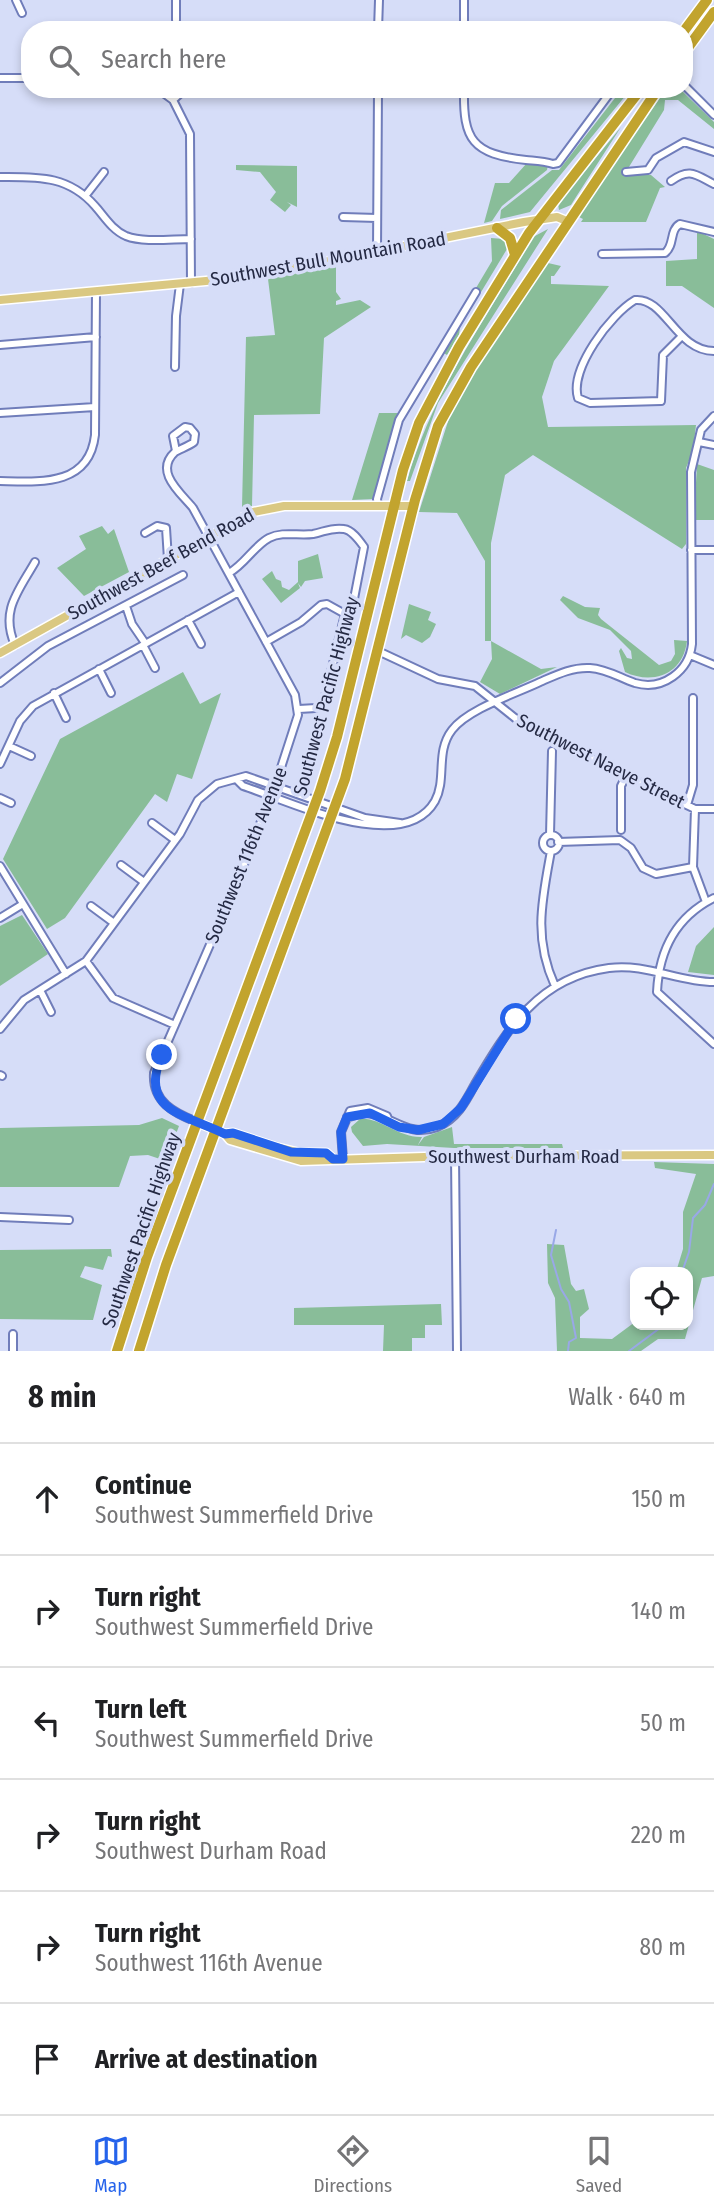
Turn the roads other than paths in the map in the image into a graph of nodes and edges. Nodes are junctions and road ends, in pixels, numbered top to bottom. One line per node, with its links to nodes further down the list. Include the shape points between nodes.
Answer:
1 (16, 0): 7 (street)
2 (176, 0): 8 (street)
3 (379, 0): 9 (street)
4 (464, 0): 10 (street)
5 (707, 0): 11 (highway)
6 (714, 12): 12 (highway)
7 (22, 13)
8 (176, 20)
9 (378, 21)
10 (464, 21)
11 (691, 21)
12 (693, 41)
13 (0, 78): 14 (street)
14 (21, 78)
15 (693, 94): 23 (street)
16 (170, 98): 22 (street)
17 (378, 98): 32 (street)
18 (464, 98): 19 (street, via 466,129 476,145 553,164)
19 (606, 98)
20 (634, 98): 33 (highway, Southwest Pacific Highway)
21 (652, 98): 34 (highway, Southwest Pacific Highway)
22 (173, 100): 37 (street, via 191,143)
23 (714, 115)
24 (714, 152): 26 (street, via 684,142 656,158 648,170)
25 (104, 172): 30 (street)
26 (626, 172)
27 (0, 177): 30 (street, via 47,177)
28 (671, 181): 29 (street, via 693,172)
29 (714, 184)
30 (86, 195): 37 (street, via 122,234 139,239)
31 (342, 218): 32 (street)
32 (377, 218): 38 (street)
33 (538, 220): 34 (main road, Southwest Bull Mountain Road, via 557,217); 35 (main road, Southwest Bull Mountain Road); 40 (highway, Southwest Pacific Highway)
34 (569, 222): 60 (highway, Southwest Pacific Highway, via 458,387 432,442)
35 (497, 228): 38 (main road, Southwest Bull Mountain Road); 40 (highway, via 510,238)
36 (714, 232): 39 (street, via 680,224 665,253)
37 (191, 239): 41 (street)
38 (377, 252): 41 (main road, Southwest Bull Mountain Road, via 249,277)
39 (602, 254)
40 (515, 255): 59 (highway, Southwest Pacific Highway, via 430,399)
41 (191, 283): 42 (main road, Southwest Bull Mountain Road)
42 (180, 284): 43 (main road, Southwest Bull Mountain Road); 50 (street)
43 (96, 292): 45 (main road, Southwest Bull Mountain Road); 47 (street)
44 (476, 292): 58 (street, via 399,420)
45 (0, 300)
46 (682, 336): 46 (street, via 663,355 661,401 590,403 578,398 576,388 593,345 632,301 649,302); 49 (street, via 696,349)
47 (96, 337): 48 (street); 51 (street)
48 (0, 345)
49 (714, 351)
50 (175, 367)
51 (95, 407): 52 (street); 57 (street, via 94,446 73,474 48,482)
52 (0, 413)
53 (714, 416): 54 (street, via 703,425)
54 (699, 442): 55 (street); 63 (street, via 691,472)
55 (714, 445)
56 (176, 451): 62 (street, via 168,466 169,482 193,509)
57 (0, 481)
58 (378, 506): 59 (main road, Southwest Beef Bend Road); 62 (main road, Southwest Beef Bend Road, via 275,507 245,516)
59 (394, 506): 60 (main road, Southwest Beef Bend Road); 100 (highway, Southwest Pacific Highway, via 337,737)
60 (414, 506): 77 (highway, Southwest Pacific Highway)
61 (145, 533): 65 (street, via 166,527)
62 (208, 536): 65 (main road, Southwest Beef Bend Road); 67 (street)
63 (691, 550): 64 (street); 79 (street)
64 (714, 550)
65 (168, 559): 76 (main road, Southwest Beef Bend Road)
66 (35, 562): 76 (street, via 7,612)
67 (229, 573): 69 (street); 71 (street, via 272,536 346,529 362,543 365,553 353,604)
68 (183, 575): 70 (street)
69 (239, 592): 72 (street); 73 (street)
70 (126, 606): 74 (street); 83 (street, via 48,646)
71 (345, 614): 73 (street, via 321,605); 88 (street, via 324,701 316,708)
72 (188, 620): 74 (street); 75 (street)
73 (266, 642): 88 (street)
74 (144, 644): 81 (street); 82 (street)
75 (201, 644)
76 (15, 645): 78 (main road, Southwest Beef Bend Road)
77 (378, 651): 87 (street, Southwest Naeve Street, via 438,678 475,686); 104 (highway, Southwest Pacific Highway)
78 (0, 653)
79 (690, 655): 80 (street); 87 (street, via 678,674 661,683 642,685 606,671 577,669)
80 (714, 665)
81 (155, 668)
82 (99, 669): 84 (street); 85 (street)
83 (0, 683)
84 (54, 693): 89 (street); 90 (street, via 25,714)
85 (111, 693)
86 (693, 698): 101 (street, via 693,785)
87 (497, 703): 94 (street, Southwest Naeve Street, via 515,718); 104 (street, via 453,728 442,751 436,800 420,818 400,824)
88 (299, 709): 96 (street, Southwest 116th Avenue)
89 (66, 718)
90 (9, 746): 92 (street); 93 (street)
91 (552, 751): 107 (street)
92 (31, 756)
93 (0, 764)
94 (626, 776): 101 (street, Southwest Naeve Street); 106 (street, via 621,786)
95 (237, 780): 96 (street, via 246,776); 97 (street); 108 (street, via 202,794)
96 (274, 786): 97 (street, Southwest 116th Avenue); 100 (street)
97 (270, 794): 100 (street); 128 (street, Southwest 116th Avenue)
98 (0, 798): 99 (street)
99 (11, 803)
100 (315, 805): 104 (street); 131 (highway, Southwest Pacific Highway)
101 (687, 805): 103 (street, Southwest Naeve Street)
102 (714, 808): 103 (street, Southwest Naeve Street)
103 (695, 809): 113 (street)
104 (334, 811): 132 (highway, Southwest Pacific Highway)
105 (152, 823): 108 (street)
106 (621, 830)
107 (550, 835): 109 (street); 110 (street, via 543,843)
108 (175, 840): 114 (street)
109 (558, 842): 110 (street); 113 (street, via 620,840 643,868 656,874)
110 (551, 851): 125 (street, via 542,890 541,947)
111 (121, 865): 114 (street)
112 (0, 866): 117 (street)
113 (693, 867): 116 (street)
114 (144, 882): 120 (street)
115 (714, 898): 116 (street)
116 (706, 902): 122 (street, via 685,915 675,928)
117 (23, 904): 119 (street); 123 (street)
118 (90, 906): 120 (street)
119 (0, 918)
120 (114, 923): 121 (street)
121 (86, 961): 123 (street); 128 (street, via 113,998)
122 (660, 972): 124 (street); 125 (street, via 609,968); 130 (street, via 659,997)
123 (66, 974): 126 (street)
124 (714, 982)
125 (555, 986): 135 (street, via 516,1019 449,1120 418,1130 370,1113 347,1117)
126 (40, 990): 127 (street); 129 (street, via 16,1006)
127 (51, 1012)
128 (175, 1024): 131 (street, Southwest 116th Avenue, via 154,1081 166,1107)
129 (0, 1029)
130 (714, 1044)
131 (197, 1122): 132 (main road, Southwest Durham Road); 140 (highway, Southwest Pacific Highway)
132 (220, 1132): 135 (main road, Southwest Durham Road, via 291,1152 326,1153); 141 (highway, Southwest Pacific Highway)
133 (714, 1155): 134 (main road, Southwest Durham Road)
134 (455, 1156): 135 (main road, Southwest Durham Road); 142 (street)
135 (338, 1159)
136 (0, 1217): 137 (street)
137 (69, 1220)
138 (13, 1334): 139 (street)
139 (13, 1351)
140 (117, 1351)
141 (139, 1351)
142 (457, 1351)

